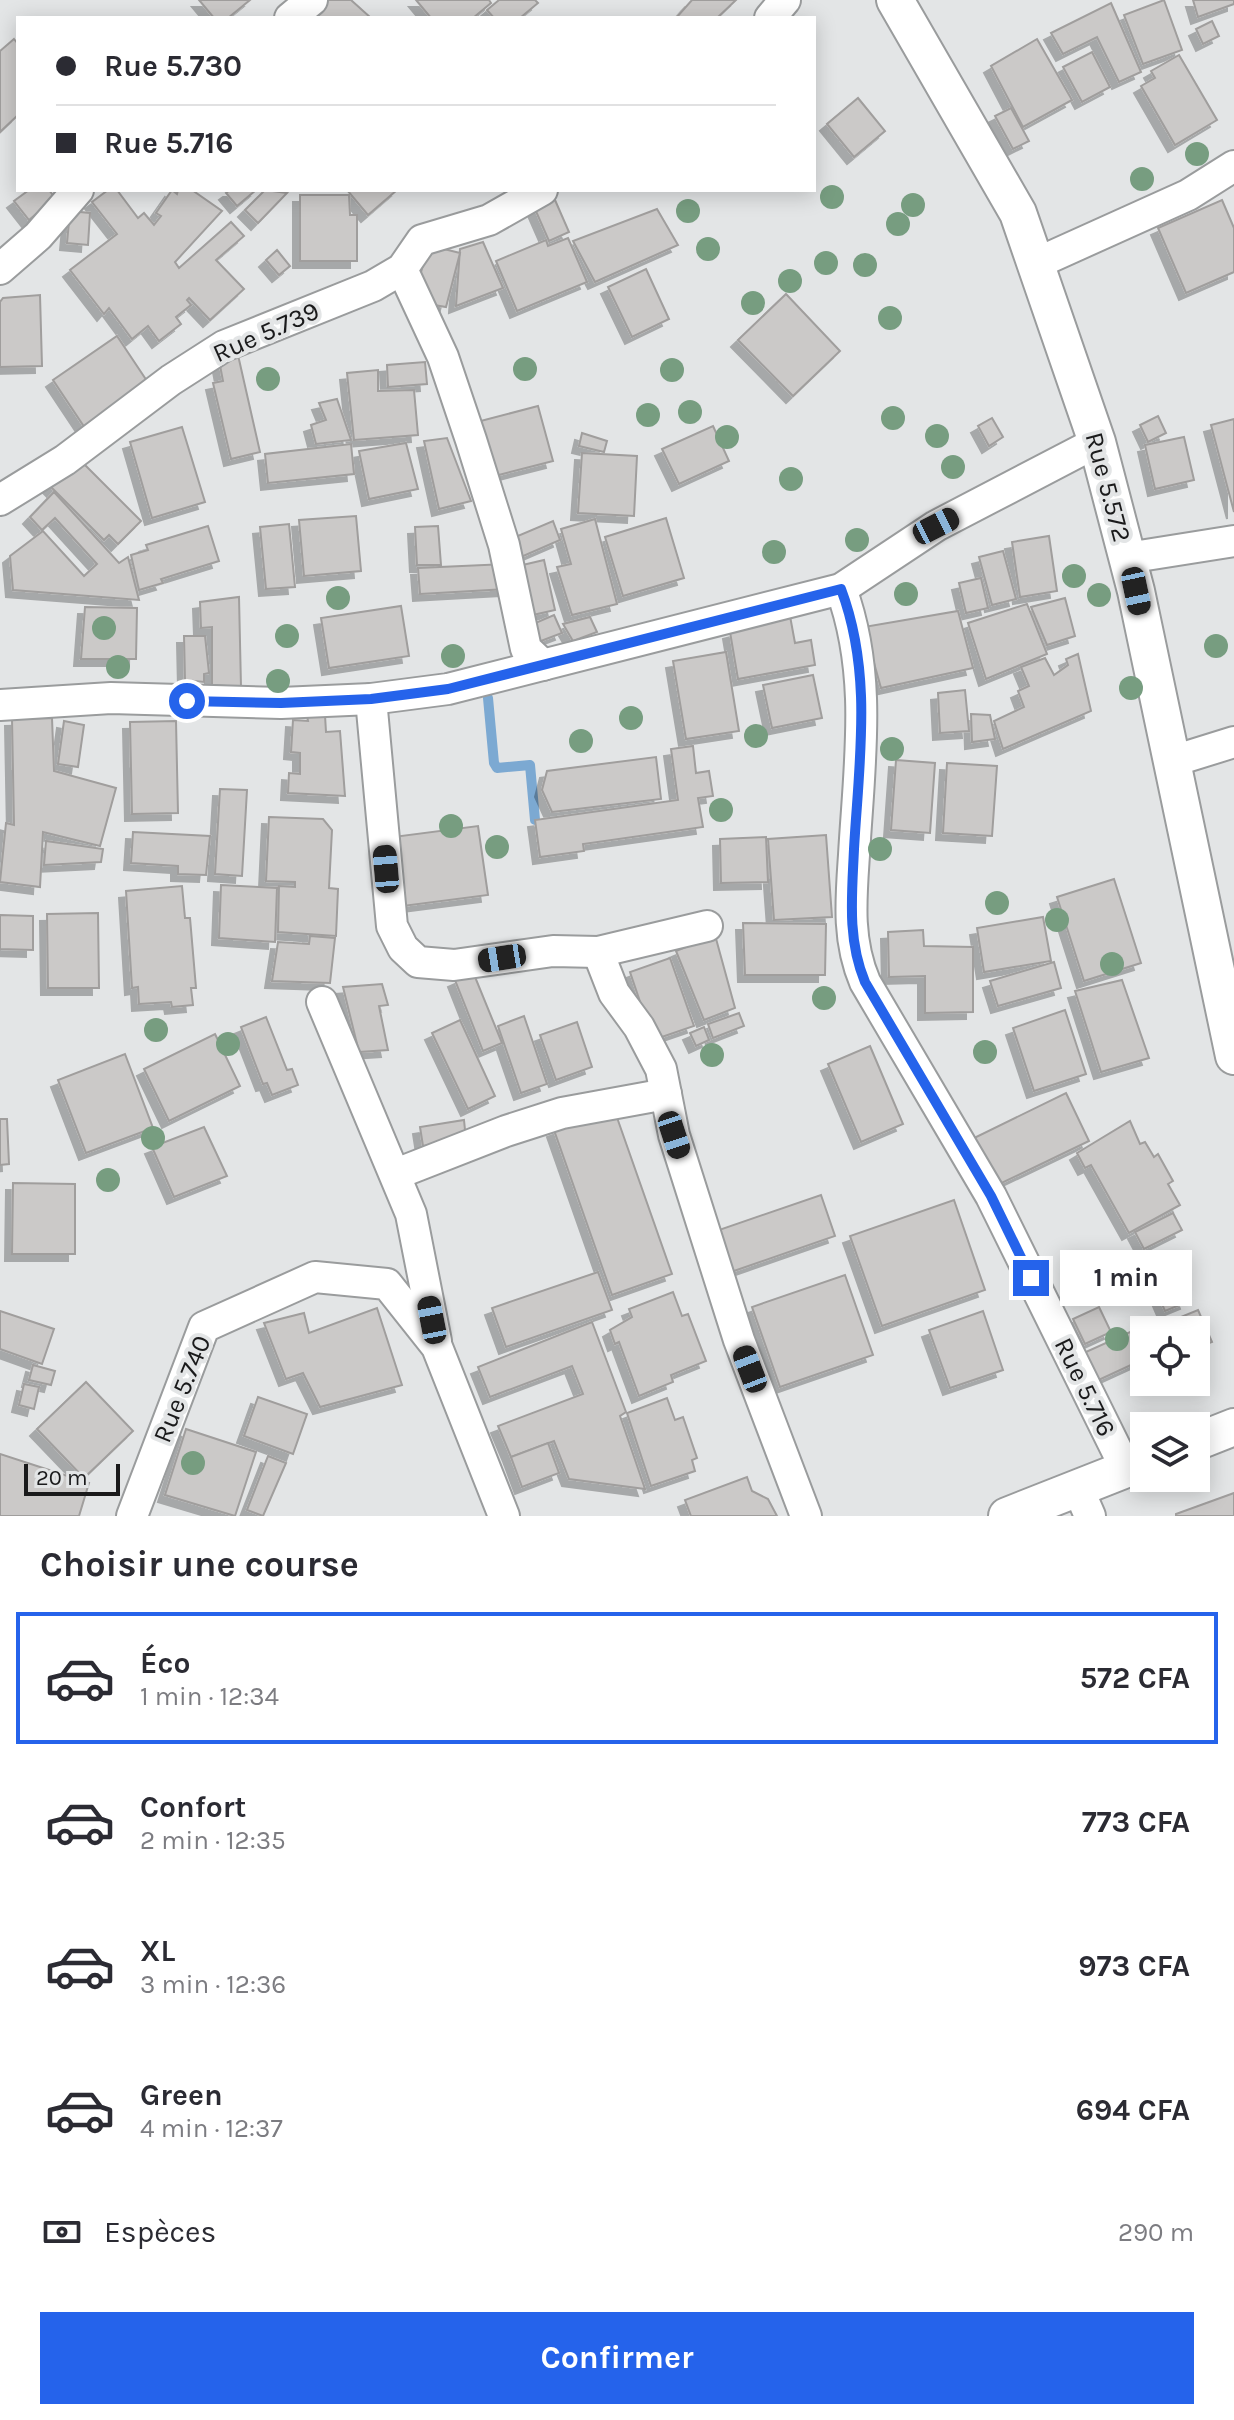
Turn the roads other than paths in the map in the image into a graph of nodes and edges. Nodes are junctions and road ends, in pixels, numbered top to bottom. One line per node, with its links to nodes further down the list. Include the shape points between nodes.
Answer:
1 (312, 0): 4 (street)
2 (785, 0): 5 (street)
3 (895, 0): 9 (street, Rue 5.572, via 1005,186)
4 (292, 16)
5 (772, 16)
6 (1234, 166): 9 (street, via 1188,195)
7 (76, 192): 10 (street)
8 (538, 192): 11 (street, Rue 5.739, via 489,220 422,240)
9 (1035, 264): 12 (street, Rue 5.572)
10 (0, 269)
11 (402, 269): 13 (street, Rue 5.739, via 373,286 224,346); 17 (street, via 443,357 471,440 504,545 526,649)
12 (1097, 442): 15 (street, Rue 5.572); 16 (street, via 936,526)
13 (0, 500)
14 (1234, 541): 15 (street)
15 (1127, 558): 21 (street, Rue 5.572)
16 (841, 589): 17 (street); 31 (street, Rue 5.716, via 858,648 862,687 851,912 854,956)
17 (543, 665): 18 (street, via 448,689)
18 (371, 699): 19 (street, via 281,703 111,698); 23 (street, via 392,926 403,948 418,962 454,965 553,951)
19 (0, 705)
20 (1234, 742): 21 (street)
21 (1173, 761): 25 (street, Rue 5.572)
22 (707, 926): 23 (street)
23 (598, 952): 26 (street, via 614,993 661,1069)
24 (322, 1002): 27 (street)
25 (1234, 1056)
26 (666, 1094): 27 (street, via 562,1113); 36 (street, via 739,1340)
27 (396, 1174): 28 (street, via 411,1214)
28 (437, 1347): 34 (street, Rue 5.740, via 387,1284 315,1277 204,1327); 35 (street, Rue 5.740)
29 (1234, 1427): 30 (street)
30 (1210, 1436)
31 (1130, 1456)
32 (1130, 1469): 33 (street)
33 (1084, 1501): 37 (street)
34 (132, 1516)
35 (504, 1516)
36 (806, 1516)
37 (1007, 1516)

